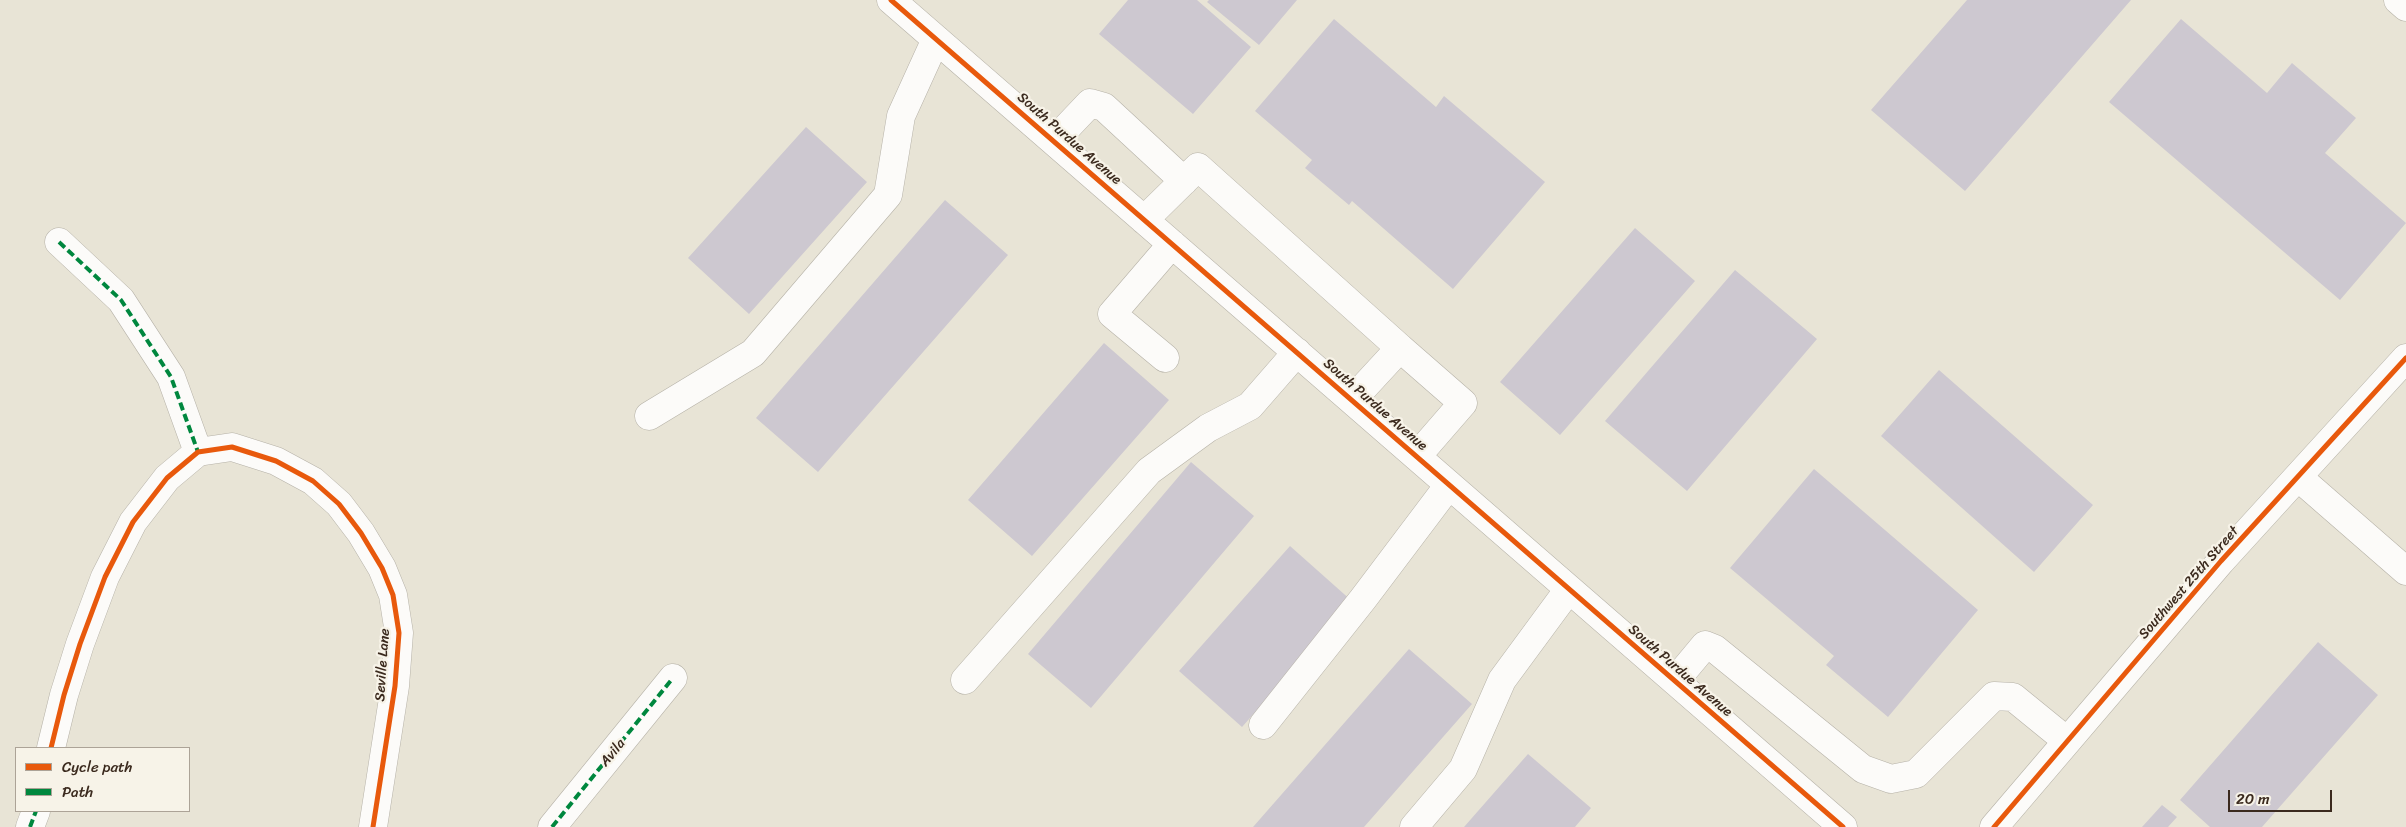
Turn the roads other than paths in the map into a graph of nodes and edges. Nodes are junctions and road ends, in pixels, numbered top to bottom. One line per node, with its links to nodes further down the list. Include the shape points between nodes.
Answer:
1 (892, 0): 4 (street, South Purdue Avenue)
2 (2398, 0): 3 (street)
3 (2406, 7)
4 (936, 39): 5 (street, South Purdue Avenue); 15 (street, via 901,116 888,195 752,353)
5 (1054, 141): 6 (street, via 1090,103 1104,107); 7 (street, South Purdue Avenue)
6 (1184, 181): 7 (street); 10 (street, via 1198,167)
7 (1144, 220): 9 (street, South Purdue Avenue)
8 (59, 242): 16 (street, via 121,300 172,377)
9 (1172, 244): 11 (street, South Purdue Avenue); 12 (street, via 1112,314)
10 (1400, 348): 14 (street); 17 (street, via 1463,403)
11 (1297, 352): 14 (street, South Purdue Avenue); 23 (street, via 1250,406 1208,428 1149,472)
12 (1165, 358)
13 (2406, 358): 18 (street, Southwest 25th Street)
14 (1352, 400): 17 (street, South Purdue Avenue)
15 (649, 416)
16 (198, 452): 27 (street, via 167,478 133,522 105,576 80,644); 30 (street, Seville Lane, via 232,448 276,461 313,481 339,504 382,568 393,595 399,633 395,686)
17 (1416, 456): 19 (street, South Purdue Avenue)
18 (2298, 477): 20 (street); 26 (street, Southwest 25th Street, via 2221,561)
19 (1449, 485): 21 (street, South Purdue Avenue); 25 (street)
20 (2406, 571)
21 (1569, 589): 24 (street, South Purdue Avenue); 32 (street, via 1502,680 1463,770)
22 (673, 678): 31 (street, Avila)
23 (966, 680)
24 (1675, 681): 26 (street, via 1705,645 1715,648 1863,769 1891,779 1916,774 1994,696 2012,697); 33 (street, South Purdue Avenue)
25 (1263, 725)
26 (2067, 742): 34 (street, Southwest 25th Street)
27 (51, 747)
28 (36, 812): 29 (street)
29 (30, 827)
30 (373, 827)
31 (552, 827)
32 (1414, 827)
33 (1843, 827)
34 (1994, 827)

